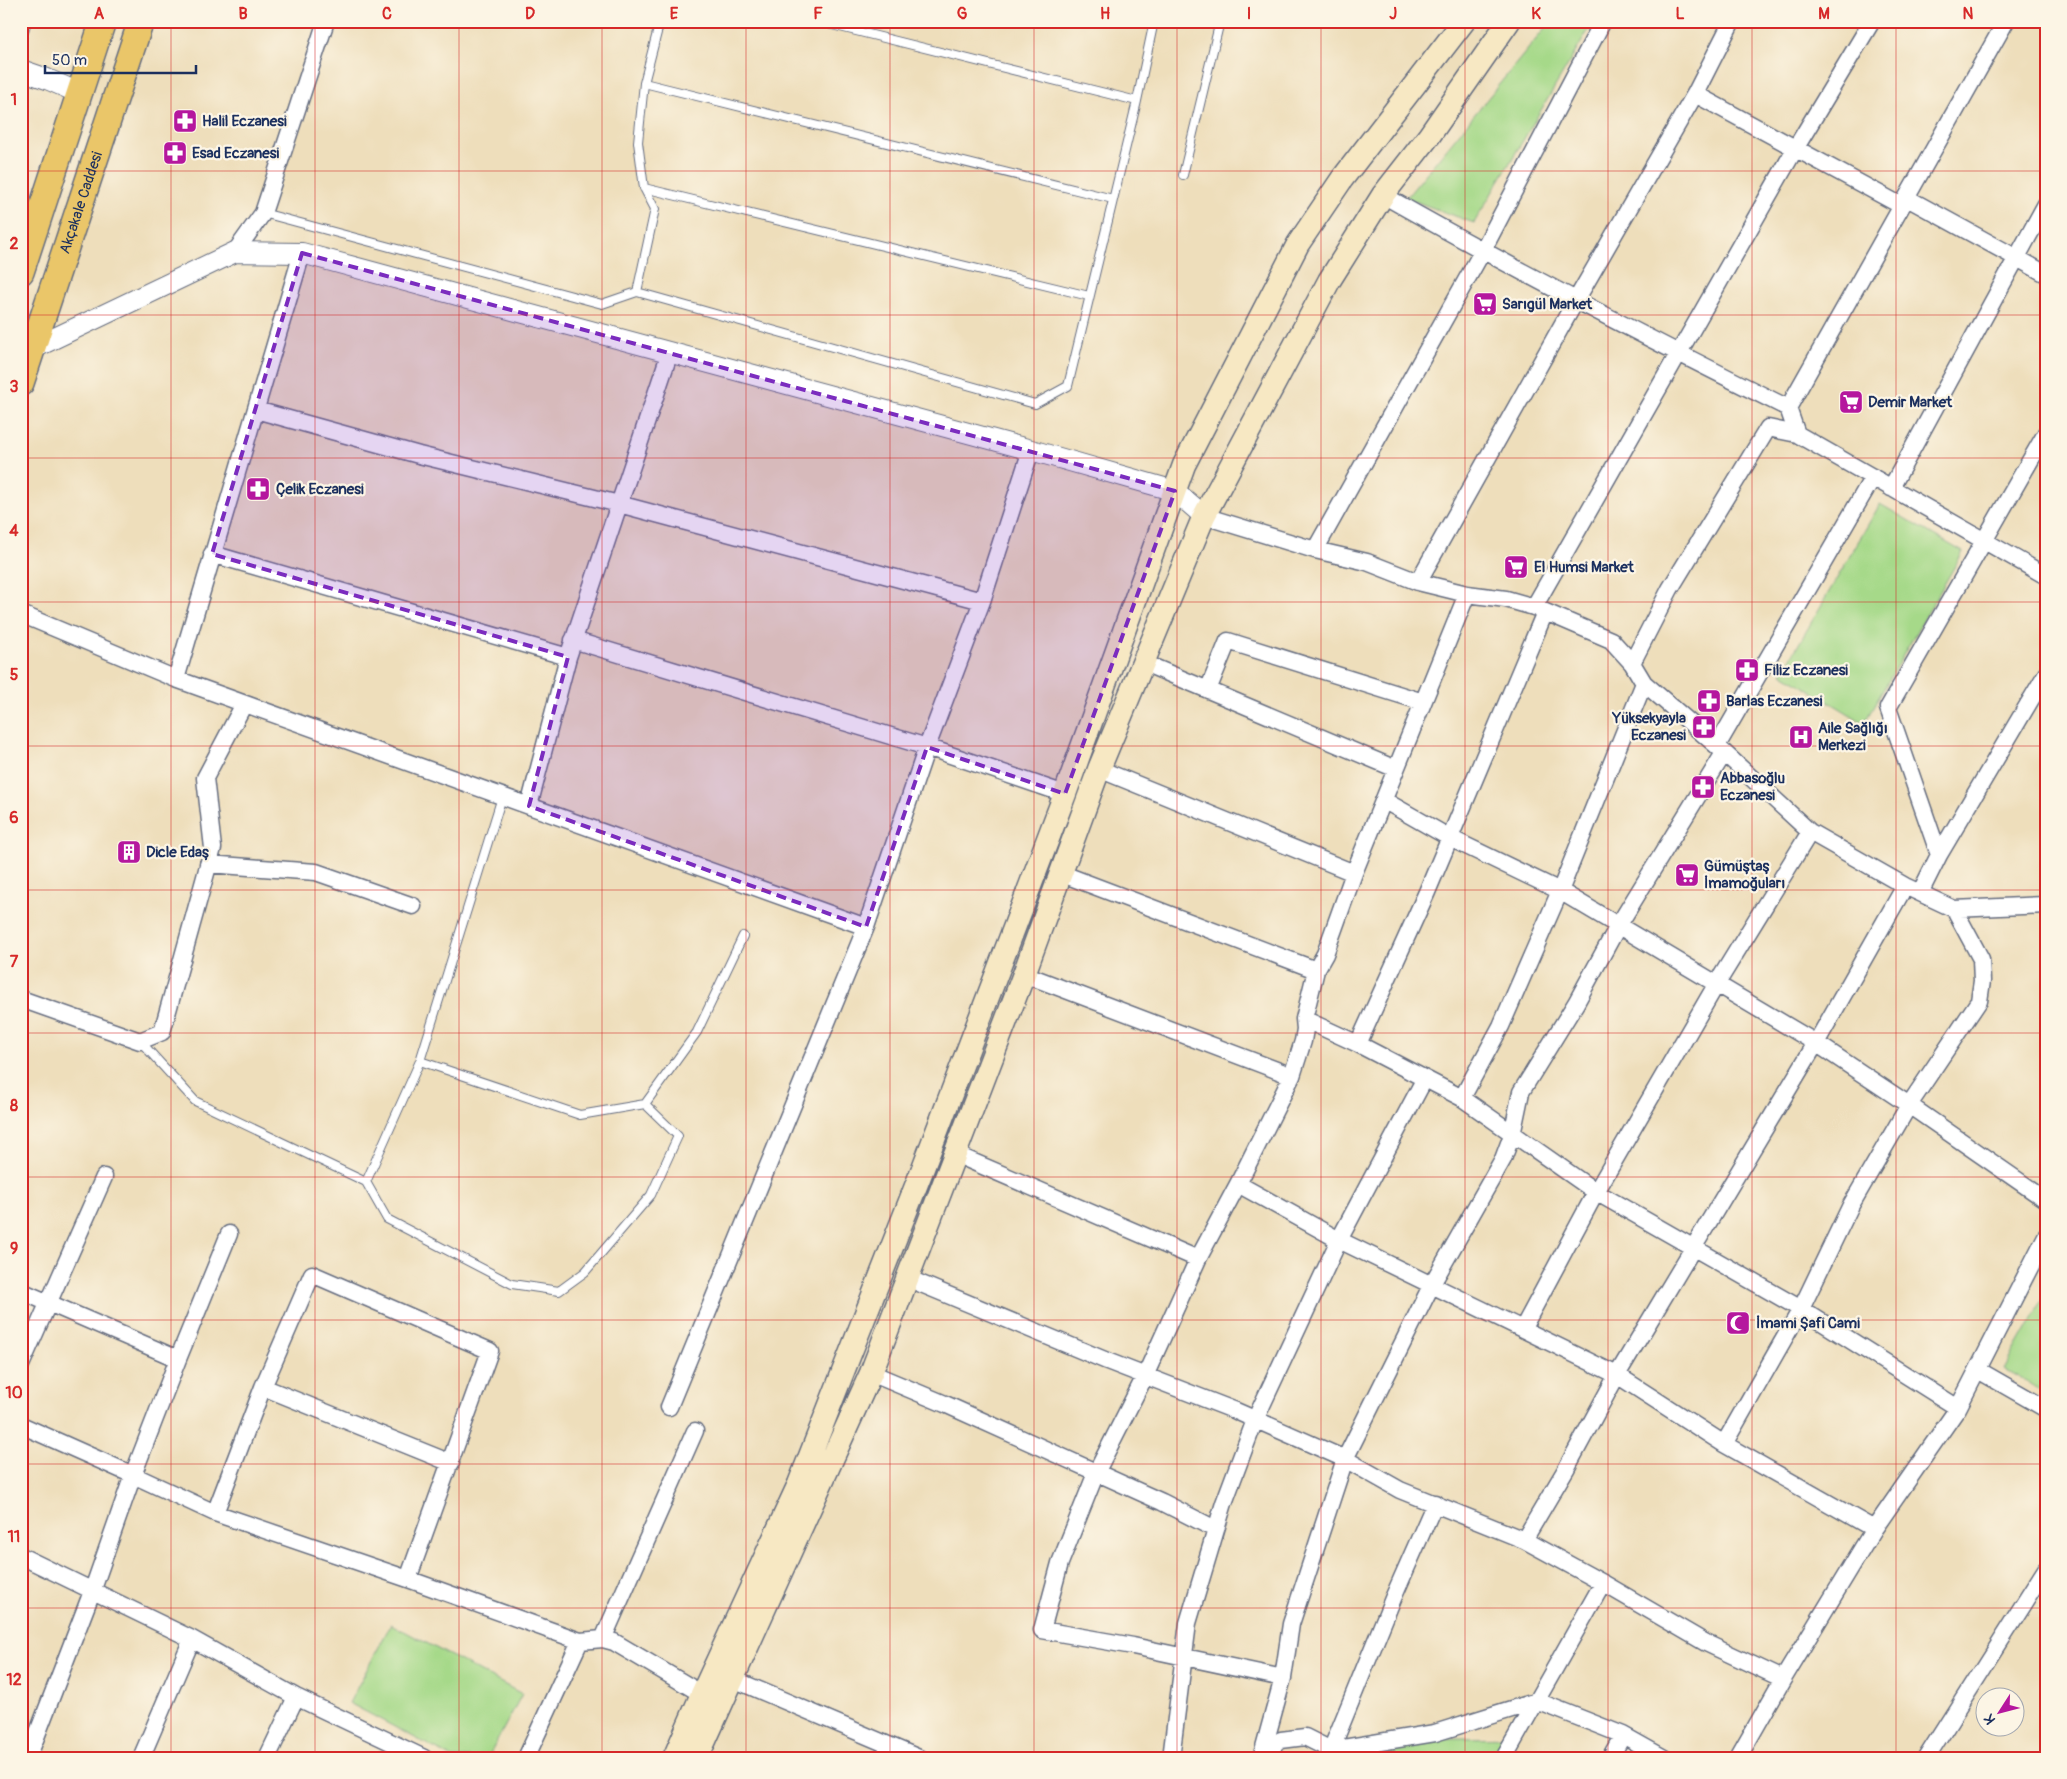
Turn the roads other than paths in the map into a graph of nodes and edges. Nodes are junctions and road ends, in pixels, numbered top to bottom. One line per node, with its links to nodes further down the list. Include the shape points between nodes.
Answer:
1 (27, 21): 15 (lane)
2 (102, 21): 18 (main road)
3 (141, 21): 38 (main road, Akçakale Caddesi)
4 (326, 21): 28 (street)
5 (660, 21): 17 (lane)
6 (816, 21): 20 (lane)
7 (1154, 21): 20 (lane)
8 (1220, 21): 22 (lane)
9 (1464, 21): 49 (main road, via 1342,179 1298,244 1184,465)
10 (1509, 21): 24 (main road, via 1429,136)
11 (1603, 21): 30 (street)
12 (1732, 21): 19 (street)
13 (1872, 21): 21 (street)
14 (2006, 21): 26 (street)
15 (21, 41)
16 (21, 70): 18 (street)
17 (644, 83): 23 (lane, via 638,142); 25 (lane)
18 (79, 94): 33 (main road)
19 (1695, 94): 21 (street); 37 (street)
20 (1137, 101): 25 (lane)
21 (1795, 149): 26 (street); 40 (street)
22 (1183, 175)
23 (644, 188): 35 (lane, via 656,209); 36 (lane)
24 (1383, 195): 30 (street); 51 (main road, via 1329,281)
25 (1113, 199): 36 (lane)
26 (1904, 202): 32 (street); 42 (street)
27 (2046, 204): 32 (street)
28 (263, 213): 29 (street); 35 (lane, via 602,304)
29 (235, 252): 31 (street); 38 (street)
30 (1482, 252): 37 (street); 53 (street)
31 (302, 253): 39 (street); 43 (street)
32 (2016, 258): 34 (street); 48 (street)
33 (21, 272)
34 (2046, 274)
35 (637, 292): 36 (lane, via 1035,404 1068,386)
36 (1089, 296)
37 (1575, 302): 40 (street); 56 (street)
38 (32, 348): 41 (main road, Akçakale Caddesi)
39 (670, 352): 46 (street); 50 (street)
40 (1678, 354): 42 (street); 59 (street)
41 (21, 383)
42 (1788, 408): 44 (street)
43 (256, 410): 50 (street, via 419,455); 54 (street)
44 (1797, 434): 47 (street); 64 (street, via 1768,428 1670,589)
45 (2046, 434): 52 (street)
46 (1030, 450): 49 (street); 58 (street)
47 (1873, 478): 48 (street); 72 (street)
48 (1890, 488): 52 (street)
49 (1175, 491): 51 (street); 75 (main road)
50 (620, 504): 58 (street); 61 (street)
51 (1204, 516): 53 (street); 63 (main road)
52 (1984, 542): 55 (street); 81 (street, via 1888,708)
53 (1315, 550): 56 (street, via 1367,562)
54 (212, 554): 62 (street); 66 (street)
55 (2046, 576)
56 (1418, 582): 57 (street)
57 (1467, 594): 59 (street, via 1506,599); 69 (street)
58 (982, 601): 71 (street)
59 (1540, 609): 64 (street, via 1611,640); 80 (street)
60 (21, 614): 66 (street)
61 (573, 640): 62 (street); 71 (street)
62 (568, 657): 78 (street)
63 (1144, 663): 68 (street); 73 (main road)
64 (1632, 663): 67 (street)
65 (2046, 674): 81 (street)
66 (176, 679): 70 (street)
67 (1644, 684): 72 (street); 86 (street)
68 (1208, 690): 69 (street, via 1228,641); 74 (street)
69 (1423, 702): 74 (street)
70 (244, 704): 76 (street); 82 (street, via 205,778 213,848)
71 (927, 747): 75 (street); 92 (street)
72 (1720, 749): 79 (street); 91 (street)
73 (1099, 769): 83 (main road); 84 (street)
74 (1396, 769): 77 (street)
75 (1065, 794): 161 (main road, via 803,1476)
76 (502, 797): 78 (street); 102 (lane)
77 (1385, 802): 80 (street); 84 (street)
78 (529, 806): 92 (street)
79 (1810, 832): 85 (street); 96 (street)
80 (1450, 838): 86 (street); 100 (street)
81 (1940, 855): 87 (street)
82 (208, 864): 89 (street, via 316,872); 99 (street, via 162,1032)
83 (1060, 873): 94 (street); 95 (main road)
84 (1354, 873): 94 (street, via 1325,954)
85 (1905, 886): 87 (street); 101 (street)
86 (1560, 891): 91 (street); 105 (street, via 1501,1026)
87 (1920, 893): 90 (street)
88 (2046, 905): 90 (street)
89 (413, 906)
90 (1954, 909): 107 (street, via 1981,959 1979,1001)
91 (1618, 926): 96 (street); 108 (street, via 1576,1003 1521,1092)
92 (866, 927): 133 (street)
93 (743, 936): 106 (lane, via 697,1032)
94 (1316, 970): 98 (street)
95 (1024, 974): 103 (street); 109 (main road)
96 (1716, 985): 101 (street); 113 (street)
97 (21, 999): 99 (street)
98 (1304, 1019): 100 (street); 103 (street, via 1303,1041)
99 (140, 1041): 111 (lane, via 195,1101)
100 (1358, 1044): 104 (street)
101 (1816, 1044): 107 (street); 118 (street)
102 (420, 1061): 106 (lane, via 580,1115); 111 (lane)
103 (1292, 1076): 112 (street)
104 (1424, 1080): 105 (street); 117 (street)
105 (1462, 1098): 108 (street)
106 (645, 1104): 111 (lane, via 678,1136 651,1195 585,1272 559,1291 512,1284 387,1219)
107 (1909, 1105): 114 (street); 124 (street, via 1851,1204)
108 (1512, 1135): 113 (street); 121 (street, via 1503,1159)
109 (955, 1154): 119 (street); 120 (main road)
110 (104, 1177): 123 (street)
111 (366, 1182)
112 (1238, 1184): 117 (street); 119 (street)
113 (1596, 1192): 118 (street); 125 (street)
114 (2046, 1200)
115 (229, 1234): 126 (street)
116 (2046, 1236): 128 (street)
117 (1339, 1240): 121 (street); 136 (street)
118 (1691, 1248): 124 (street); 130 (street)
119 (1198, 1258): 131 (street)
120 (907, 1278): 129 (main road); 131 (street)
121 (1432, 1284): 125 (street); 140 (street)
122 (21, 1292): 123 (street)
123 (48, 1302): 126 (street); 127 (street)
124 (1801, 1310): 134 (street); 139 (street)
125 (1523, 1328): 130 (street)
126 (178, 1359): 143 (street)
127 (21, 1365)
128 (1978, 1370): 134 (street); 135 (street)
129 (871, 1373): 142 (street); 159 (main road)
130 (1617, 1375): 139 (street); 148 (street)
131 (1145, 1376): 136 (street); 142 (street)
132 (263, 1387): 141 (street); 141 (street, via 312,1274 490,1351); 145 (street)
133 (669, 1407)
134 (1958, 1408): 147 (street)
135 (2046, 1409)
136 (1255, 1420): 140 (street); 146 (street)
137 (21, 1425): 143 (street)
138 (694, 1431): 155 (street)
139 (1724, 1444): 147 (street)
140 (1345, 1459): 144 (street, via 1400,1490); 158 (street, via 1291,1624)
141 (451, 1463): 151 (street)
142 (1096, 1473): 146 (street); 157 (street, via 1060,1564 1042,1630)
143 (133, 1475): 145 (street); 153 (street)
144 (1435, 1503): 148 (street); 165 (street)
145 (215, 1513): 151 (street)
146 (1215, 1529): 157 (street, via 1188,1623)
147 (1874, 1530): 160 (street)
148 (1524, 1540): 152 (street)
149 (21, 1556): 153 (street)
150 (2046, 1569): 167 (street)
151 (408, 1579): 156 (street)
152 (1604, 1583): 160 (street, via 1706,1643); 163 (street)
153 (93, 1589): 154 (street); 168 (street)
154 (192, 1639): 162 (street); 169 (street)
155 (603, 1639): 156 (street); 161 (street, via 614,1642)
156 (580, 1641): 172 (street)
157 (1182, 1657): 158 (street); 176 (street)
158 (1283, 1678): 177 (street)
159 (732, 1679): 174 (main road); 175 (street)
160 (1783, 1679): 181 (street)
161 (702, 1694): 173 (main road)
162 (296, 1697): 166 (street); 170 (street)
163 (1537, 1701): 164 (street); 165 (street, via 1435,1733); 178 (street)
164 (1622, 1735): 179 (street); 180 (street)
165 (1330, 1750): 177 (street, via 1305,1737 1281,1740)
166 (402, 1753): 171 (street)
167 (1931, 1756)
168 (28, 1758)
169 (141, 1758)
170 (267, 1758)
171 (424, 1758)
172 (526, 1758)
173 (674, 1758)
174 (697, 1758)
175 (919, 1758)
176 (1171, 1758)
177 (1261, 1758)
178 (1504, 1758)
179 (1610, 1758)
180 (1664, 1758)
181 (1738, 1758)

